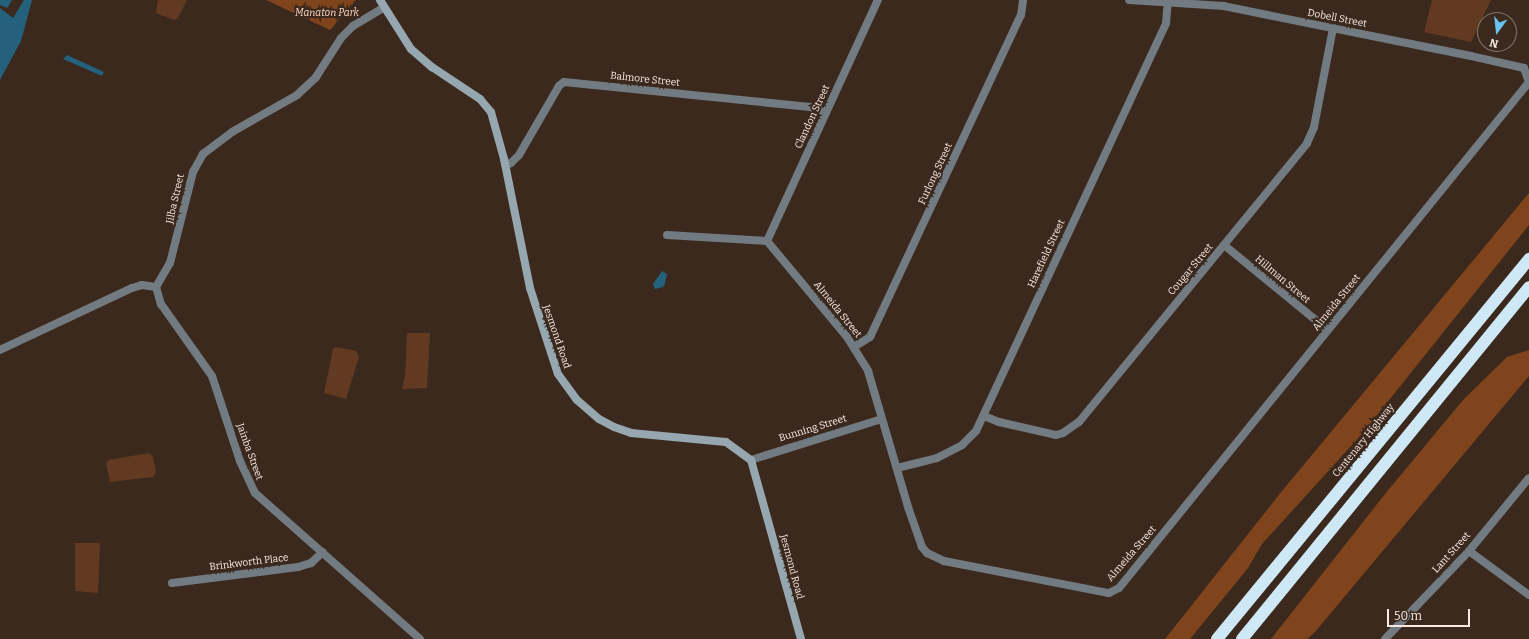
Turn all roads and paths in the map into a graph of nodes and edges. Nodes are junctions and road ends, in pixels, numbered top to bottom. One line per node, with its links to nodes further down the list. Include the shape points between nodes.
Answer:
1 (878, 0): 8 (street, Clandon Street)
2 (1023, 0): 17 (street, Furlong Street, via 1021,15 870,337)
3 (1129, 0): 4 (street, Dobell Street)
4 (1168, 2): 6 (street, Dobell Street, via 1218,5); 19 (street, Harefield Street, via 1166,23)
5 (382, 4): 9 (street, Jesmond Road, via 411,49 432,67 480,99 491,112); 14 (street, Jilba Street, via 341,38 316,77 297,95 232,132 203,154 193,172 170,263)
6 (1333, 28): 7 (street, Dobell Street, via 1524,68); 12 (street, Cougar Street, via 1314,127 1307,143)
7 (1529, 82): 16 (street, Almeida Street)
8 (826, 113): 9 (street, Balmore Street, via 810,106 564,82 558,86 519,155); 11 (street, Clandon Street)
9 (505, 165): 21 (street, Jesmond Road, via 518,236 538,316 558,374 576,400 599,420 631,433 726,442)
10 (667, 235): 11 (street)
11 (767, 241): 17 (street, Almeida Street)
12 (1224, 245): 16 (street, Hillman Street); 19 (street, Cougar Street, via 1076,425 1056,435)
13 (1529, 259): 30 (highway, Centenary Highway)
14 (156, 287): 18 (street, via 142,285 132,288); 25 (street, Jainba Street, via 161,304 212,376 252,488 262,501)
15 (1529, 287): 31 (highway)
16 (1328, 330): 22 (street, Almeida Street, via 1120,588 1109,594 944,561 927,553 915,527)
17 (854, 347): 20 (street, Almeida Street, via 868,371)
18 (0, 350)
19 (984, 416): 22 (street, Harefield Street, via 976,431 962,444 937,458)
20 (882, 419): 21 (street, Bunning Street); 22 (street, Almeida Street)
21 (751, 460): 29 (street, Jesmond Road)
22 (897, 468)
23 (1529, 478): 24 (street, Lant Street)
24 (1469, 551): 27 (street); 32 (street, Lant Street)
25 (323, 552): 26 (street, Brinkworth Place, via 311,563 298,567); 28 (street, Jainba Street)
26 (172, 583)
27 (1529, 595)
28 (420, 639)
29 (800, 639)
30 (1217, 639)
31 (1242, 639)
32 (1385, 639)

